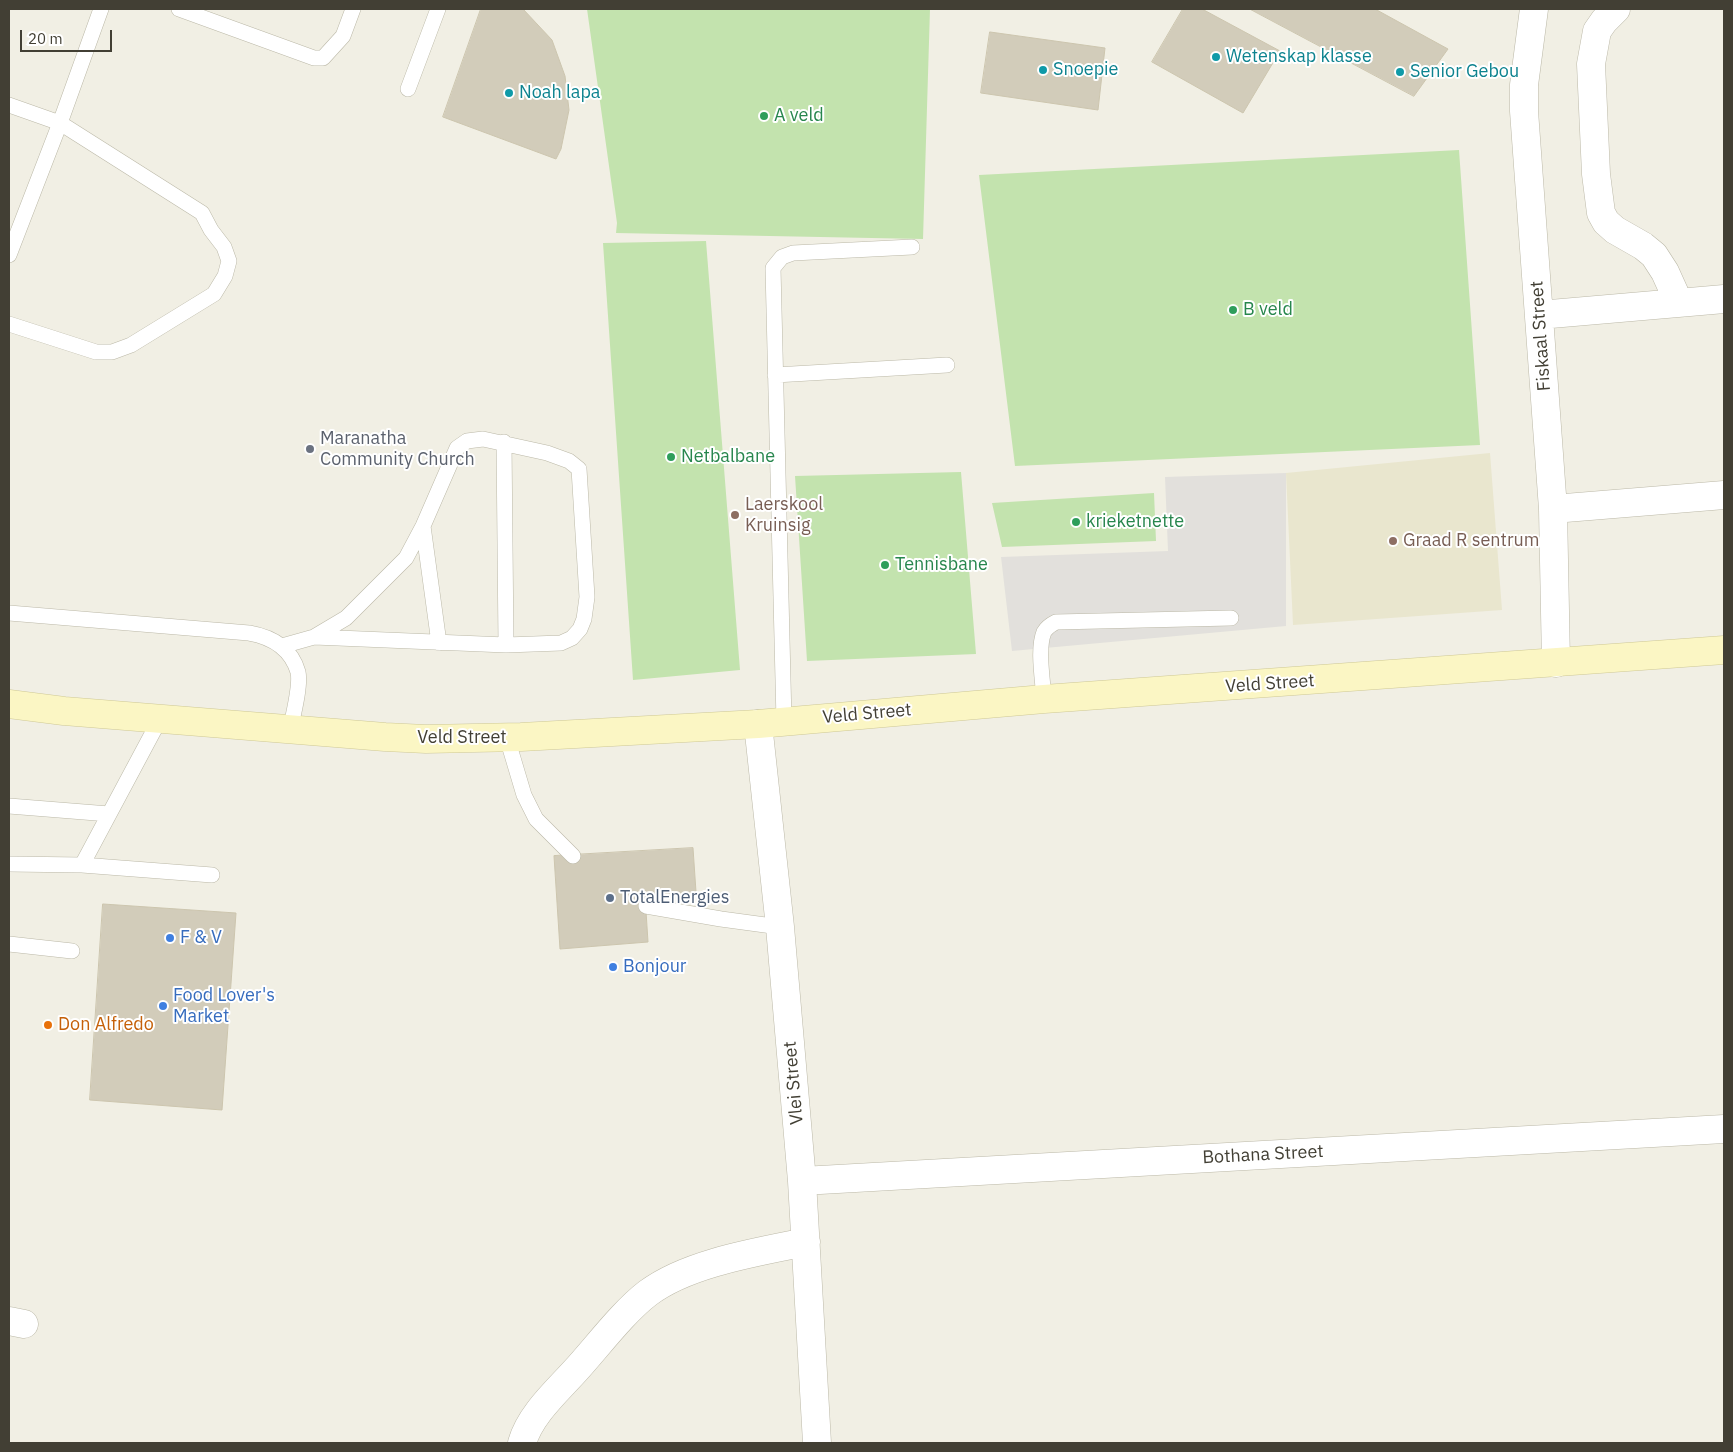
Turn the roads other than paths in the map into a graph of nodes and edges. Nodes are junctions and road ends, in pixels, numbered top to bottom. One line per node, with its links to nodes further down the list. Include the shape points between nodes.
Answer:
1 (101, 9): 9 (lane)
2 (179, 9): 3 (lane, via 314,58 323,58 343,36)
3 (352, 9)
4 (438, 9): 7 (lane)
5 (1534, 9): 14 (street, Fiskaal Street, via 1524,85 1524,111)
6 (1616, 9): 13 (street, via 1597,31 1591,64 1600,213 1615,230 1654,255)
7 (408, 89)
8 (9, 105): 9 (lane)
9 (60, 123): 11 (lane); 15 (lane, via 202,213 210,230 224,247 229,261 225,276 214,294 131,345 112,352 96,352)
10 (912, 246): 17 (lane, via 793,252 782,257 773,268)
11 (9, 255)
12 (1724, 299): 13 (street)
13 (1680, 303): 14 (street)
14 (1539, 315): 20 (street, Fiskaal Street)
15 (9, 324)
16 (947, 365): 17 (lane)
17 (775, 375): 33 (lane)
18 (504, 442): 21 (lane, via 482,438 466,441 457,448); 26 (lane); 26 (lane, via 569,460 579,469 586,597 584,619 572,638 561,643)
19 (1724, 495): 20 (street)
20 (1553, 509): 29 (street, Fiskaal Street)
21 (423, 526): 24 (lane, via 406,558 389,576 346,618); 25 (lane)
22 (9, 613): 27 (lane, via 249,634 272,639)
23 (1231, 618): 30 (lane, via 1056,622 1044,632)
24 (314, 637): 25 (lane); 27 (lane)
25 (439, 643): 26 (lane)
26 (506, 645)
27 (282, 646): 34 (lane, via 290,653 298,673)
28 (1724, 650): 29 (street, Veld Street)
29 (1556, 663): 30 (street, Veld Street)
30 (1044, 699): 33 (street, Veld Street)
31 (9, 704): 32 (street, Veld Street)
32 (160, 719): 34 (street, Veld Street); 37 (lane)
33 (771, 722): 35 (street, Veld Street); 43 (street, Vlei Street)
34 (290, 730): 35 (street, Veld Street, via 426,739)
35 (507, 738): 38 (lane, via 524,794 536,819)
36 (9, 806): 37 (lane)
37 (109, 814): 40 (lane)
38 (572, 856)
39 (9, 864): 40 (lane)
40 (82, 865): 41 (lane)
41 (212, 875)
42 (646, 906): 43 (lane)
43 (780, 927): 47 (street, Vlei Street)
44 (9, 944): 45 (lane)
45 (72, 951)
46 (1724, 1130): 47 (street, Bothana Street)
47 (802, 1181): 48 (street, Vlei Street)
48 (806, 1242): 49 (street, via 698,1268 660,1284 646,1294 549,1400 531,1423); 50 (street, Vlei Street)
49 (522, 1443)
50 (817, 1443)

